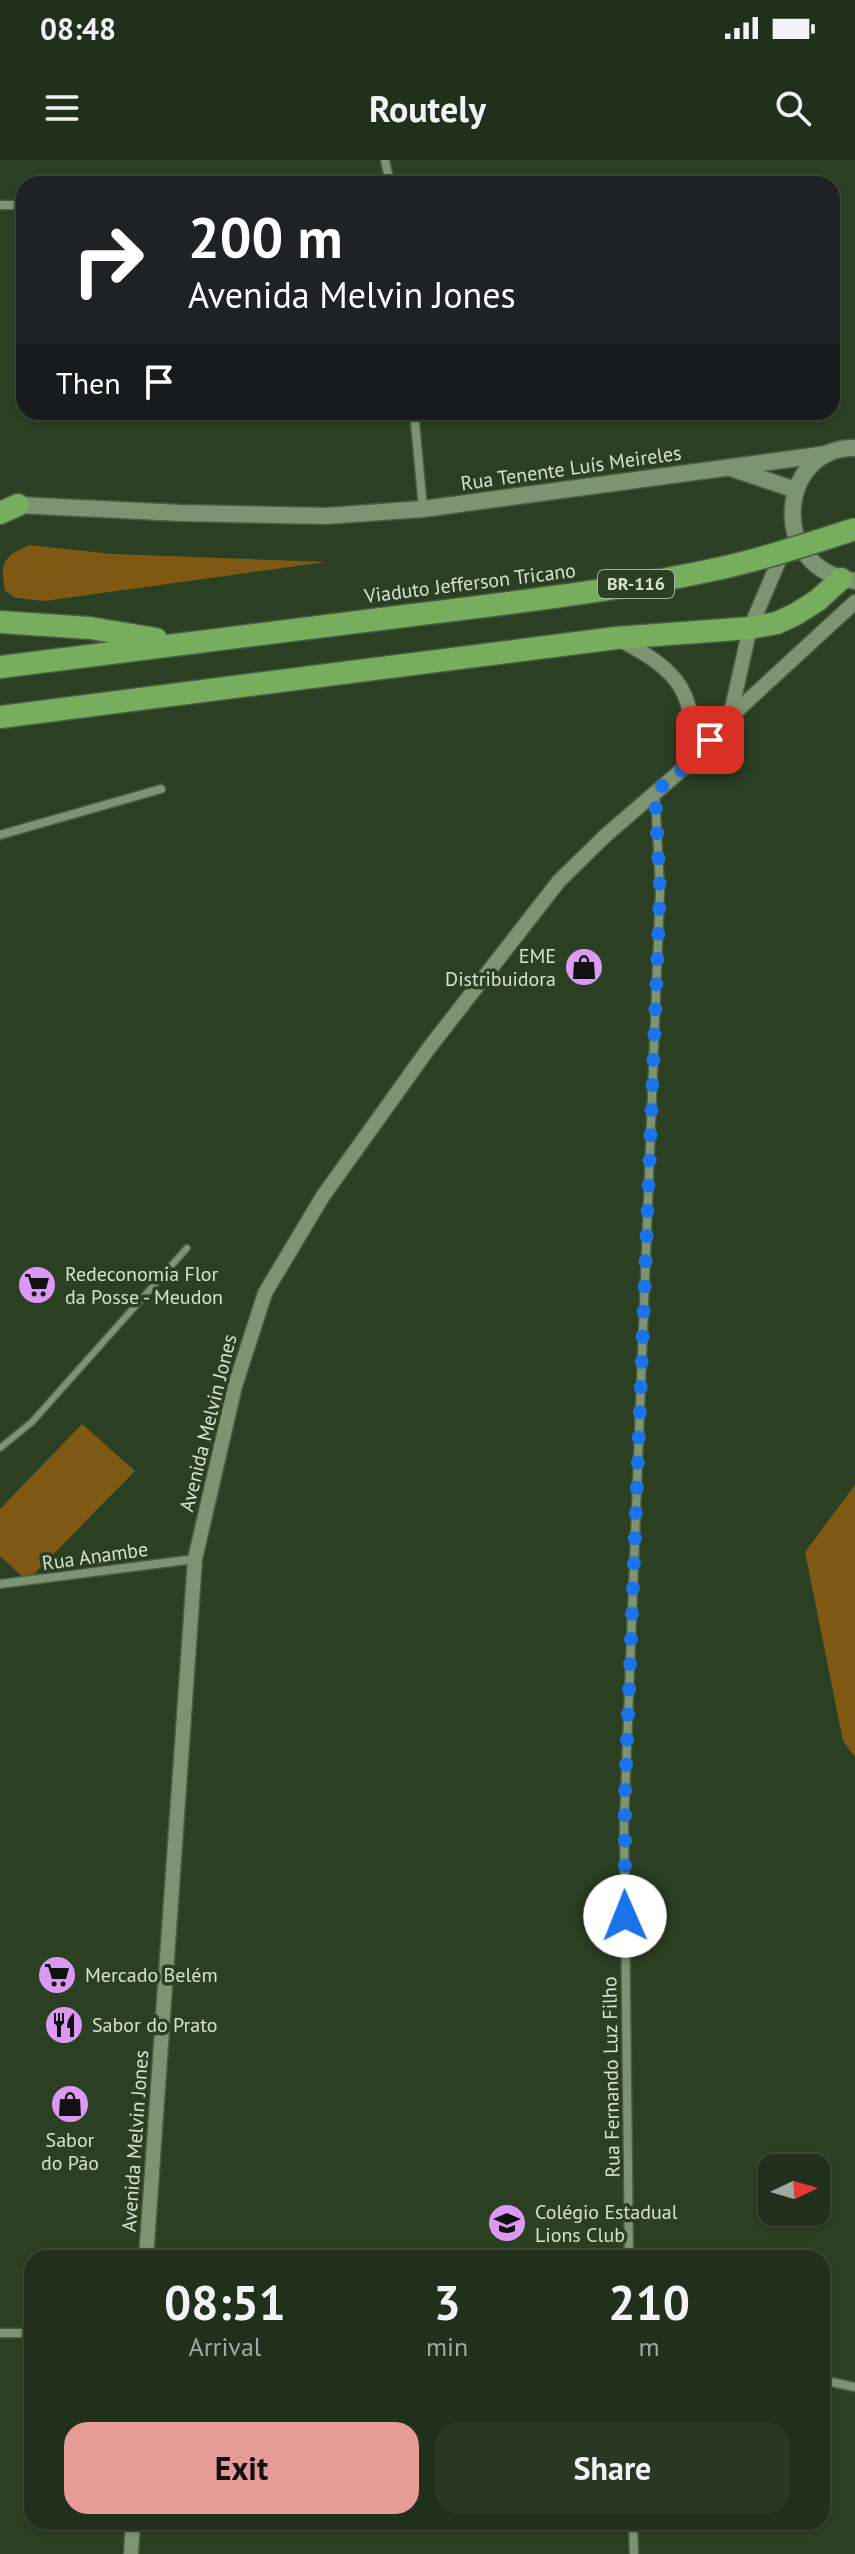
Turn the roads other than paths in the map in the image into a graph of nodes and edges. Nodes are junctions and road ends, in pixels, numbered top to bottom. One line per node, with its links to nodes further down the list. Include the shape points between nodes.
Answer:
1 (415, 420): 7 (street)
2 (855, 448): 3 (main road, Rua Tenente Luís Meireles)
3 (827, 454): 4 (main road, Rua Tenente Luís Meireles); 5 (main road)
4 (725, 466): 5 (main road, Rua Tenente Luís Meireles); 7 (main road, Rua Tenente Luís Meireles)
5 (796, 490): 8 (main road)
6 (6, 508): 7 (main road, Rua Tenente Luís Meireles, via 280,516)
7 (423, 509)
8 (793, 529): 10 (main road, via 810,561); 13 (street)
9 (855, 529): 15 (highway, Viaduto Jefferson Tricano / BR-116, bridge, via 727,567 639,584)
10 (848, 580): 13 (highway, via 796,614)
11 (855, 602): 18 (street, Avenida Melvin Jones)
12 (0, 622): 15 (highway, via 90,628)
13 (750, 628): 14 (highway); 18 (street)
14 (616, 638): 17 (highway); 19 (street, via 653,657 681,688 694,729)
15 (181, 644): 16 (highway, BR-116)
16 (0, 667)
17 (0, 717)
18 (730, 717): 19 (street, Avenida Melvin Jones)
19 (691, 762): 21 (street, Avenida Melvin Jones)
20 (161, 789): 22 (street)
21 (655, 792): 25 (street, Avenida Melvin Jones, via 559,881 323,1196 265,1293 235,1386); 28 (street, Rua Fernando Luz Filho, via 660,890 624,1823)
22 (0, 835)
23 (187, 1248): 24 (lane, via 32,1422)
24 (0, 1448)
25 (195, 1559): 26 (street, Rua Anambe); 27 (street, Avenida Melvin Jones)
26 (0, 1584)
27 (147, 2250)
28 (629, 2250)
29 (0, 2333): 30 (street)
30 (24, 2333)
31 (830, 2382): 32 (street)
32 (855, 2387)
33 (132, 2530): 35 (street)
34 (633, 2530): 36 (street)
35 (131, 2554)
36 (634, 2554)

